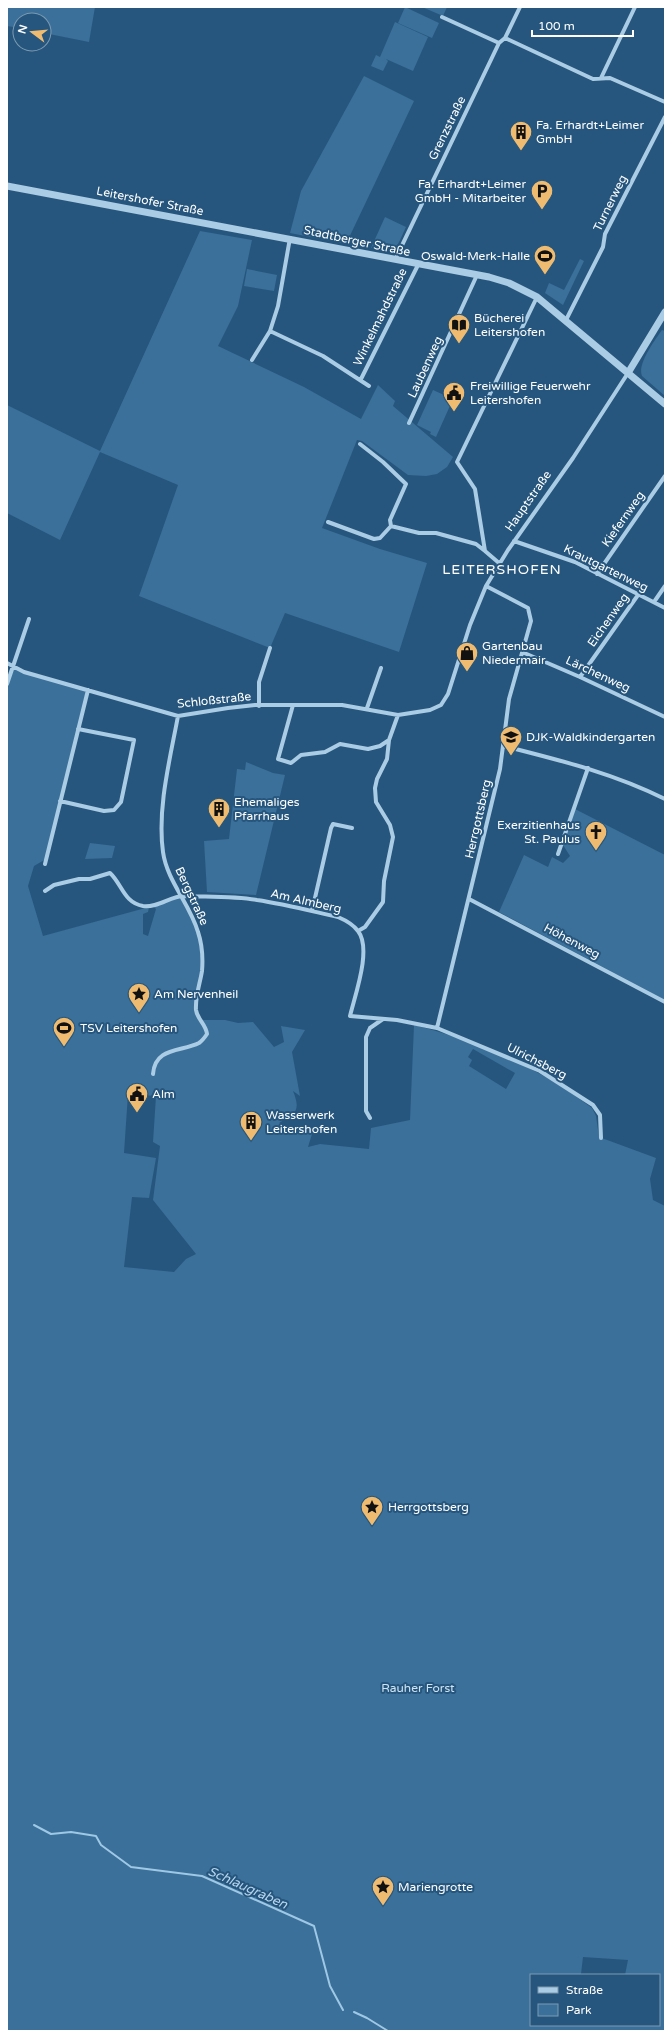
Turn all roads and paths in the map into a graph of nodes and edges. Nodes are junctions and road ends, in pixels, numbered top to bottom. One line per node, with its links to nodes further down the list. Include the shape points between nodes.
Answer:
1 (520, 7): 4 (street, Grenzstraße)
2 (635, 7): 6 (street)
3 (442, 18): 5 (street)
4 (505, 38): 5 (street, Grenzstraße); 6 (street, via 593,79)
5 (499, 44): 11 (street, Grenzstraße)
6 (601, 78): 7 (street, via 610,78)
7 (665, 102)
8 (665, 117): 16 (street, Turnerweg, via 604,234 603,247)
9 (7, 186): 10 (street, Leitershofer Straße)
10 (290, 238): 11 (street, Stadtberger Straße); 17 (street, via 278,306)
11 (395, 260): 12 (street, Stadtberger Straße)
12 (418, 265): 13 (street, Stadtberger Straße); 20 (street, Winkelmahdstraße)
13 (477, 275): 14 (street, Stadtberger Straße, via 509,283); 23 (street, Laubenweg)
14 (537, 297): 16 (street, Stadtberger Straße); 29 (street, via 457,462 476,489)
15 (665, 312): 19 (street, Hauptstraße)
16 (566, 320): 19 (street, Stadtberger Straße)
17 (270, 331): 18 (street); 20 (street, via 324,356)
18 (252, 360)
19 (628, 373): 22 (street, Stadtberger Straße); 28 (street, Hauptstraße, via 573,458)
20 (361, 379): 21 (street)
21 (369, 386)
22 (665, 404)
23 (409, 423)
24 (360, 444): 27 (street, via 406,484 390,520)
25 (665, 476): 31 (street, Kiefernweg)
26 (328, 522): 27 (street, via 374,539 380,538)
27 (391, 526): 29 (street, via 419,533 436,533 476,544)
28 (514, 541): 30 (street, Hauptstraße); 31 (street, Krautgartenweg, via 562,556)
29 (485, 551): 30 (street)
30 (499, 563): 32 (street, Hauptstraße)
31 (597, 574): 34 (street, Krautgartenweg)
32 (486, 586): 39 (street, Herrgottsberg, via 528,608 531,621); 49 (street, Hauptstraße, via 470,625 448,694 441,705)
33 (665, 586): 35 (street)
34 (638, 595): 35 (street, Krautgartenweg); 43 (street, Eichenweg)
35 (654, 602): 36 (street, Krautgartenweg)
36 (665, 608)
37 (29, 619): 41 (street)
38 (270, 648): 47 (street, via 259,682)
39 (522, 652): 43 (street, Lärchenweg); 55 (street, Herrgottsberg, via 509,698)
40 (7, 663): 41 (street, Schloßstraße)
41 (13, 665): 44 (street); 45 (street, Schloßstraße, via 24,672)
42 (381, 668): 48 (street)
43 (580, 677): 52 (street, Lärchenweg)
44 (7, 684)
45 (88, 690): 51 (street, Schloßstraße); 53 (street)
46 (293, 705): 47 (street, Schloßstraße); 48 (street, Schloßstraße); 54 (street, via 278,759 291,763 301,755 325,752 340,744 368,749)
47 (259, 706): 51 (street, Schloßstraße)
48 (367, 708): 50 (street, Schloßstraße)
49 (430, 710): 50 (street, Schloßstraße)
50 (398, 715): 54 (street)
51 (178, 716): 63 (street, Bergstraße, via 166,773 162,834 164,860)
52 (665, 717)
53 (78, 729): 58 (street); 58 (street, via 134,740 121,802 114,810 104,811)
54 (389, 740): 66 (street, via 387,759 377,779 375,796 393,837 384,881 383,902 365,927)
55 (504, 746): 56 (street); 64 (street, Herrgottsberg)
56 (588, 768): 57 (street); 60 (street)
57 (665, 798)
58 (60, 801): 61 (street)
59 (352, 828): 65 (street, via 333,824 331,828)
60 (558, 854)
61 (45, 864)
62 (45, 891): 63 (street, via 54,885 79,878 90,879 110,872 126,896 143,906 153,906)
63 (181, 896): 65 (street, Am Almberg, via 256,899); 70 (street, Bergstraße, via 191,912 199,934 202,971 196,1012 207,1028 207,1034 199,1043 161,1056 154,1065)
64 (468, 899): 67 (street, Höhenweg); 69 (street, Herrgottsberg)
65 (312, 911): 66 (street, Am Almberg, via 338,917 349,922)
66 (358, 931): 68 (street, via 364,949 350,1016)
67 (665, 1002)
68 (384, 1019): 69 (street); 71 (street, via 370,1028 366,1037 366,1111)
69 (437, 1028): 72 (street, Ulrichsberg, via 540,1070 581,1096 600,1115)
70 (153, 1074)
71 (370, 1118)
72 (601, 1138)

